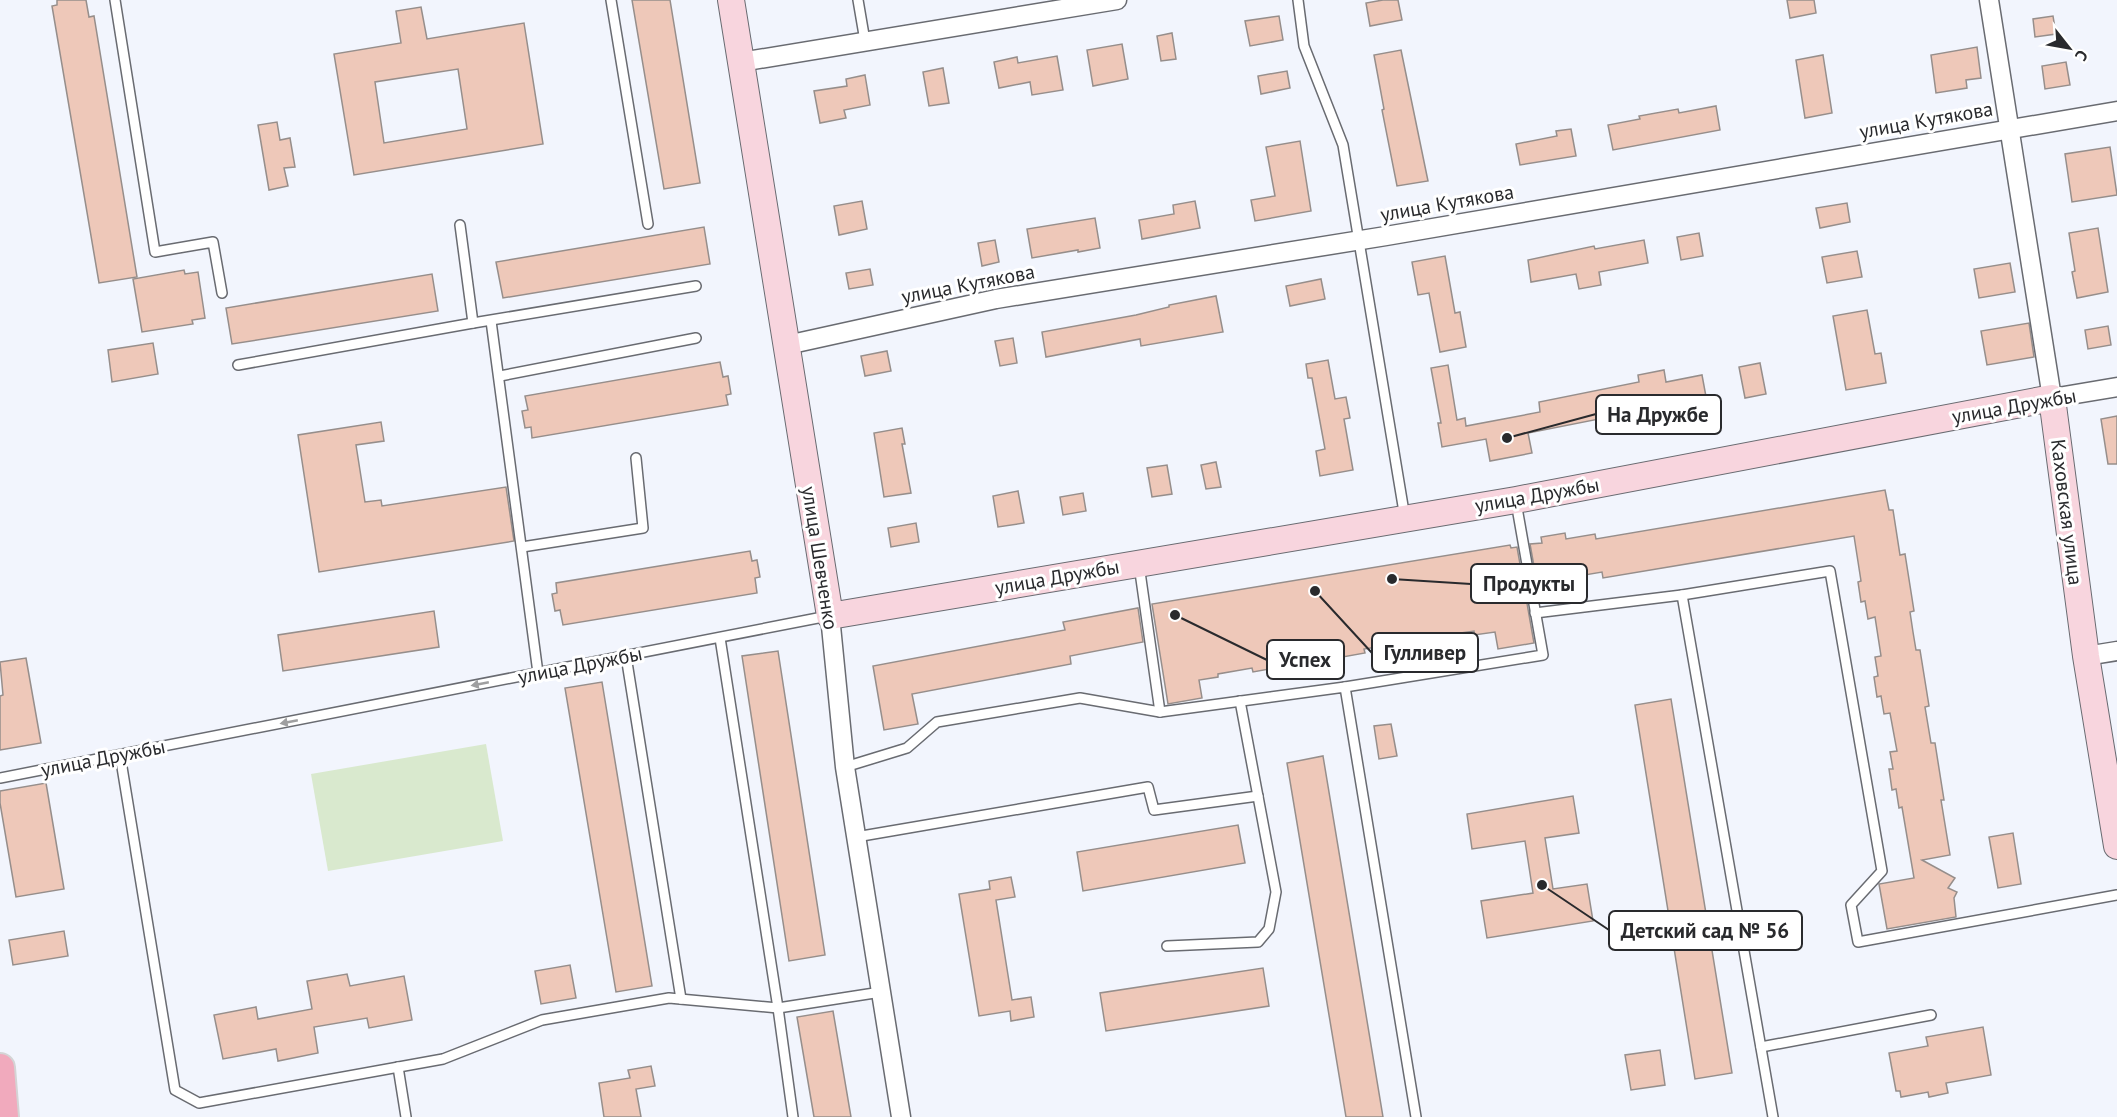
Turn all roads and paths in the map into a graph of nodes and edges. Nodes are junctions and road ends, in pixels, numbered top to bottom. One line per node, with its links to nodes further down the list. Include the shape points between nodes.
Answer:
1 (115, 0): 16 (lane, via 156,252 213,242)
2 (611, 0): 12 (lane)
3 (731, 0): 9 (street, улица Шевченко)
4 (858, 0): 8 (lane)
5 (1117, 0): 8 (street)
6 (1298, 0): 14 (lane, via 1304,46 1343,145)
7 (1989, 0): 11 (street, Каховская улица)
8 (865, 41): 9 (street)
9 (741, 62): 20 (street, улица Шевченко)
10 (2117, 111): 11 (street, улица Кутякова)
11 (2008, 128): 14 (street, улица Кутякова); 24 (street, Каховская улица)
12 (648, 224)
13 (460, 225): 18 (lane)
14 (1359, 240): 20 (street, улица Кутякова, via 996,299); 27 (lane)
15 (696, 286): 17 (lane)
16 (222, 293)
17 (491, 321): 18 (lane); 22 (lane)
18 (473, 323): 21 (lane)
19 (696, 338): 22 (lane)
20 (787, 345): 32 (street, улица Шевченко)
21 (238, 365)
22 (500, 376): 28 (lane)
23 (2117, 387): 24 (street, улица Дружбы)
24 (2052, 398): 26 (street, улица Дружбы); 36 (street, Каховская улица)
25 (636, 458): 28 (lane, via 643,528)
26 (1516, 500): 27 (street, улица Дружбы); 31 (lane)
27 (1405, 518): 29 (street, улица Дружбы)
28 (522, 547): 37 (lane)
29 (1139, 562): 32 (street, улица Дружбы); 40 (lane)
30 (1682, 595): 31 (lane); 47 (lane, via 1830,571 1882,871 1851,905 1858,942); 53 (lane)
31 (1534, 614): 38 (lane, via 1543,655)
32 (830, 616): 33 (lane, улица Дружбы); 42 (street, улица Шевченко)
33 (720, 638): 35 (lane, улица Дружбы); 51 (lane)
34 (2117, 651): 36 (street)
35 (626, 656): 37 (lane, улица Дружбы); 50 (lane)
36 (2086, 656): 46 (street, Каховская улица)
37 (538, 673): 41 (lane, улица Дружбы, one-way to 41)
38 (1345, 687): 39 (lane); 60 (lane)
39 (1240, 701): 40 (lane); 44 (lane)
40 (1160, 712): 42 (lane, via 1080,699 937,722 907,748)
41 (120, 755): 43 (lane, улица Дружбы); 54 (lane, via 175,1090 199,1103)
42 (845, 767): 45 (street, улица Шевченко)
43 (0, 778)
44 (1258, 796): 45 (lane, via 1154,810 1148,787); 48 (lane, via 1276,892 1269,929 1258,942)
45 (856, 837): 49 (street, улица Шевченко)
46 (2117, 846)
47 (2117, 895)
48 (1167, 946)
49 (880, 992): 51 (lane); 59 (street, улица Шевченко)
50 (681, 999): 51 (lane); 54 (lane, via 542,1020 443,1059)
51 (778, 1008): 58 (lane)
52 (1931, 1016): 53 (lane)
53 (1761, 1047): 61 (lane)
54 (398, 1067): 57 (lane)
55 (0, 1068): 56 (main road)
56 (4, 1117)
57 (406, 1117)
58 (793, 1117)
59 (901, 1117)
60 (1416, 1117)
61 (1773, 1117)

